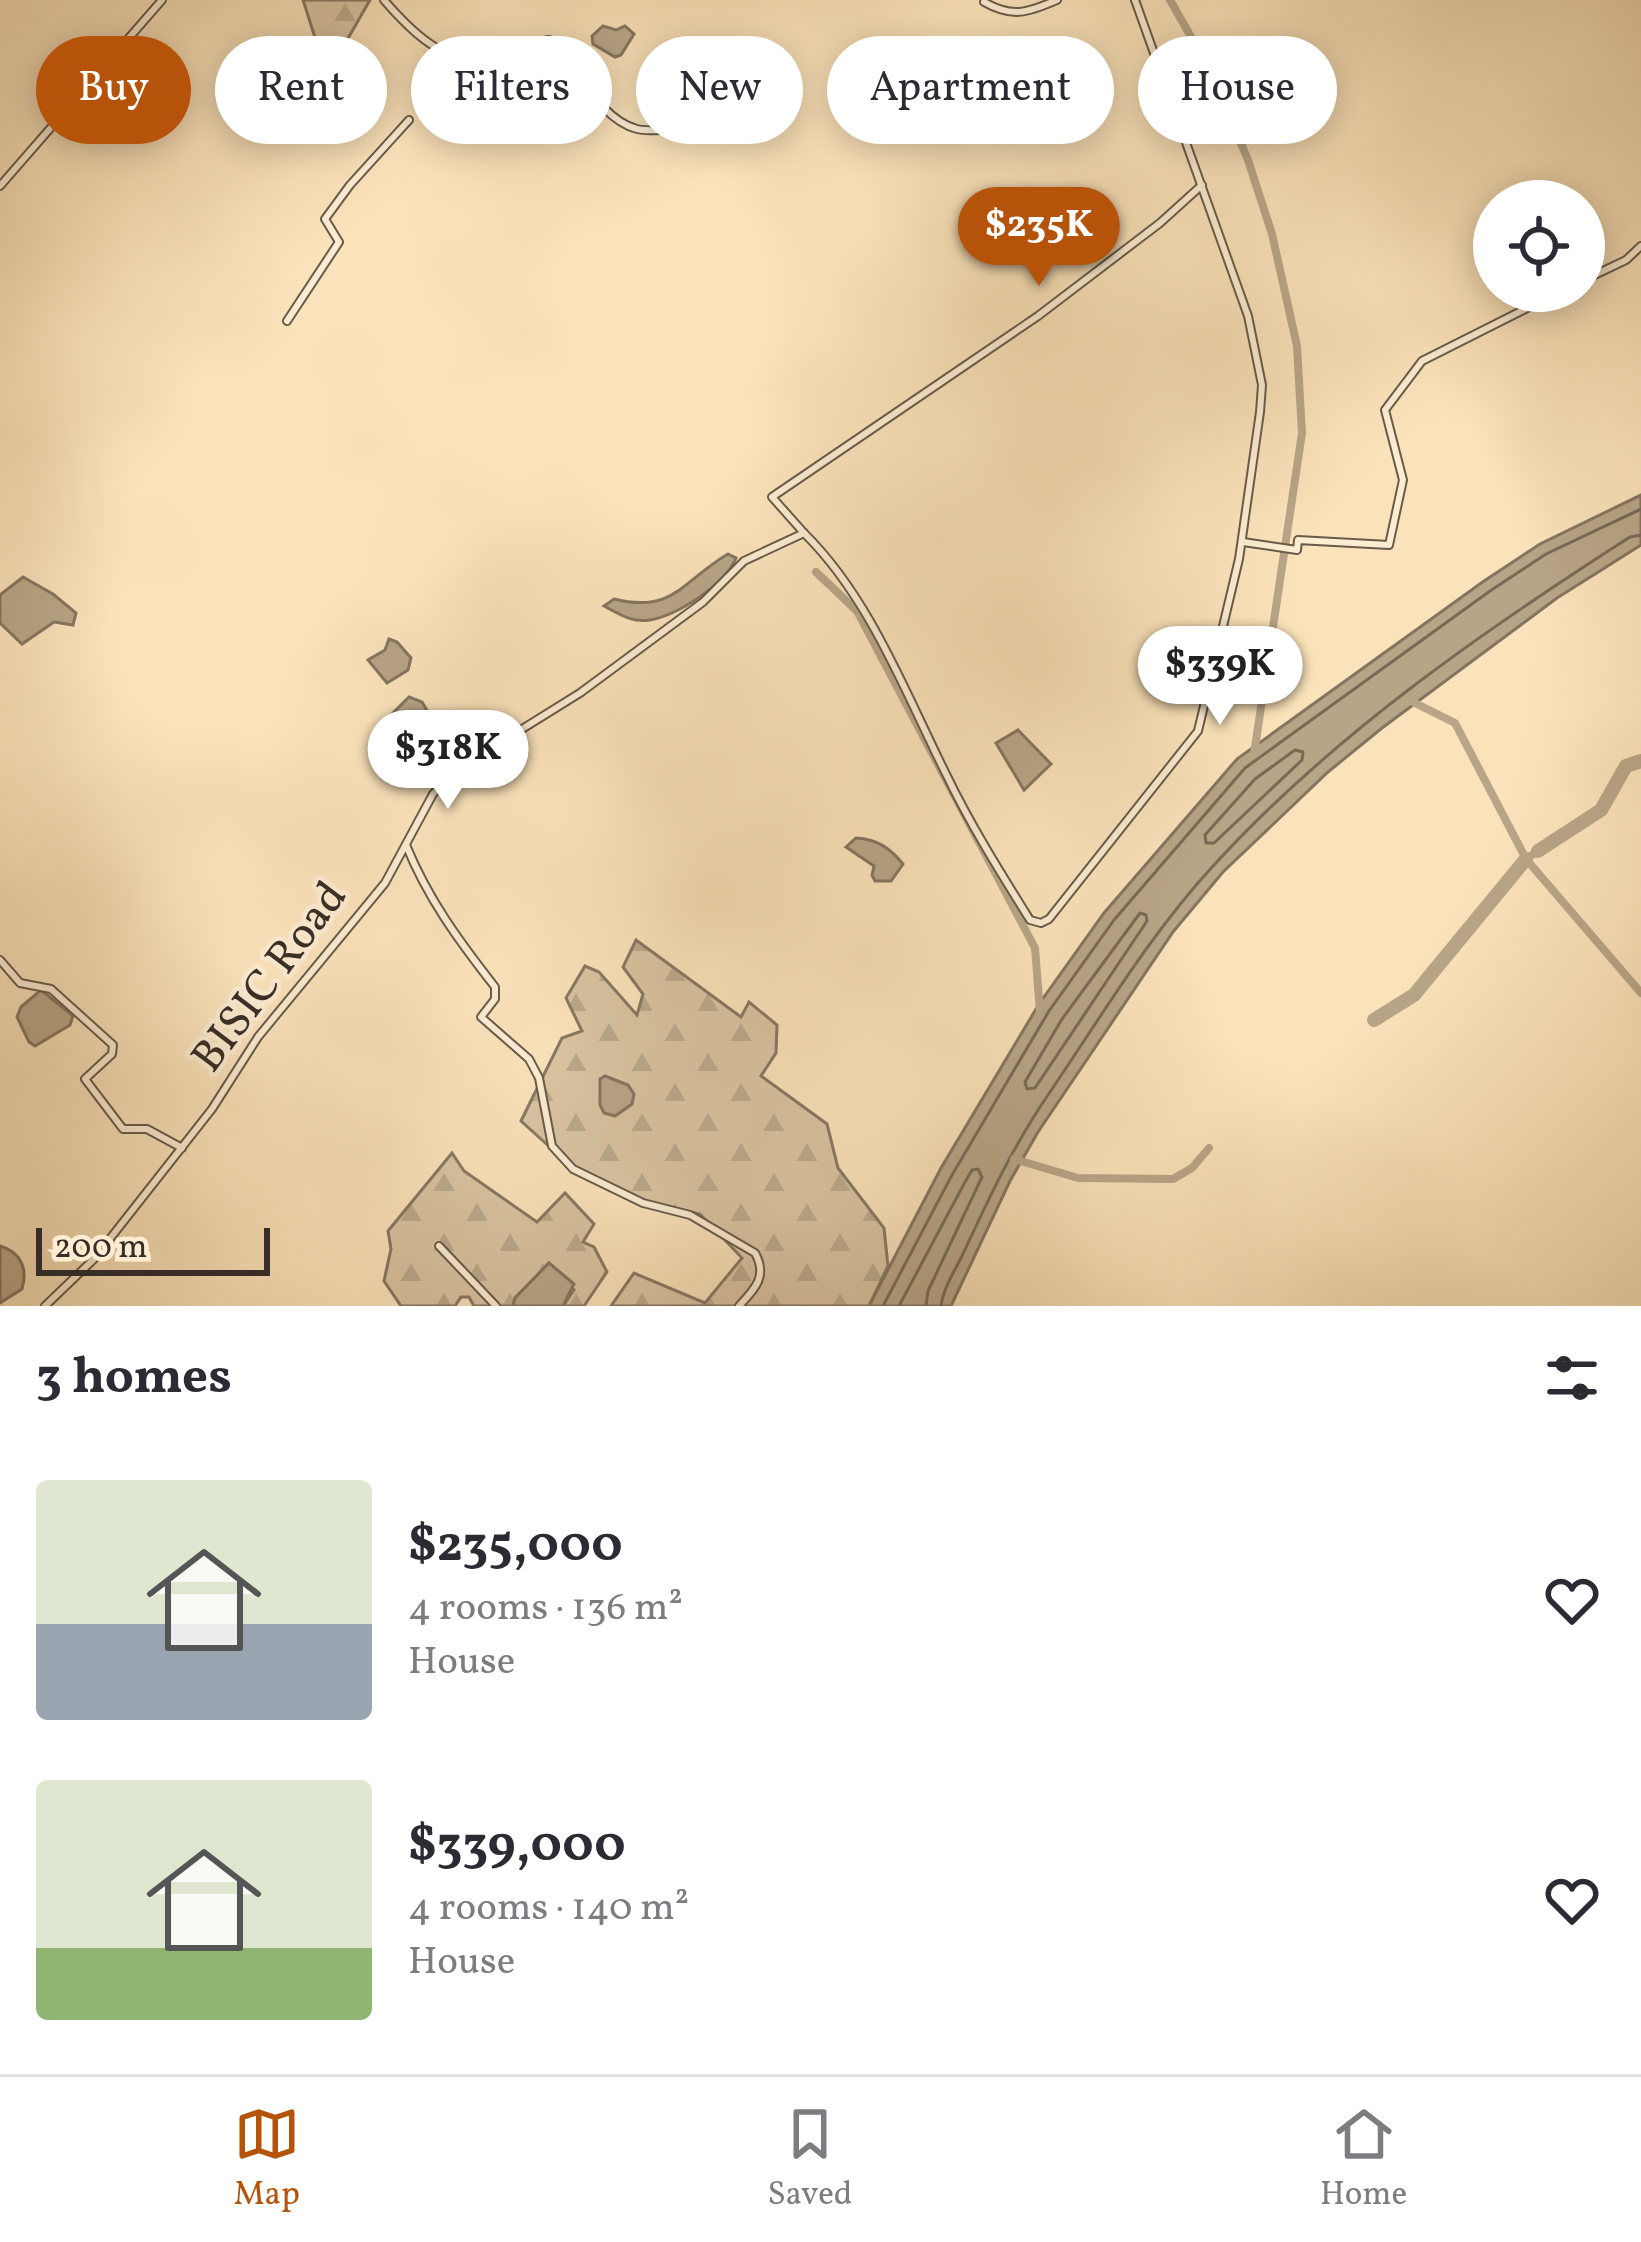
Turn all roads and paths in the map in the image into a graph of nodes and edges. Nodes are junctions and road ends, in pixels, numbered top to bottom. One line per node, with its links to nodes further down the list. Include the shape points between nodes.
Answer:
1 (162, 0): 9 (street)
2 (384, 0): 7 (street, via 412,33 457,57 488,60 549,40 592,97)
3 (1057, 0): 5 (street, via 1021,14)
4 (1135, 0): 8 (street)
5 (983, 2)
6 (409, 119): 13 (street, via 325,219 339,242)
7 (636, 129)
8 (1202, 184): 14 (street, via 1038,316 772,497); 15 (street, via 1248,316 1262,385)
9 (0, 186)
10 (1641, 246): 11 (street)
11 (1605, 270)
12 (1520, 312): 15 (street, via 1423,361 1385,410 1403,480 1389,545 1298,541 1297,550)
13 (287, 321)
14 (804, 533): 15 (street, via 846,584 978,834 1036,923 1061,908 1198,731); 16 (street, BISIC Road, via 745,561 580,693 453,772)
15 (1242, 542)
16 (406, 844): 18 (street, BISIC Road, via 385,884 258,1037); 22 (street, via 445,922 495,987 482,1017 539,1078 552,1146 609,1190 690,1215 755,1253 760,1279)
17 (0, 960): 18 (street, via 20,983 51,989 113,1045 86,1079 123,1129 146,1129)
18 (182, 1148): 20 (street, BISIC Road, via 94,1259)
19 (439, 1246): 21 (street)
20 (45, 1306)
21 (496, 1306)
22 (740, 1306)

